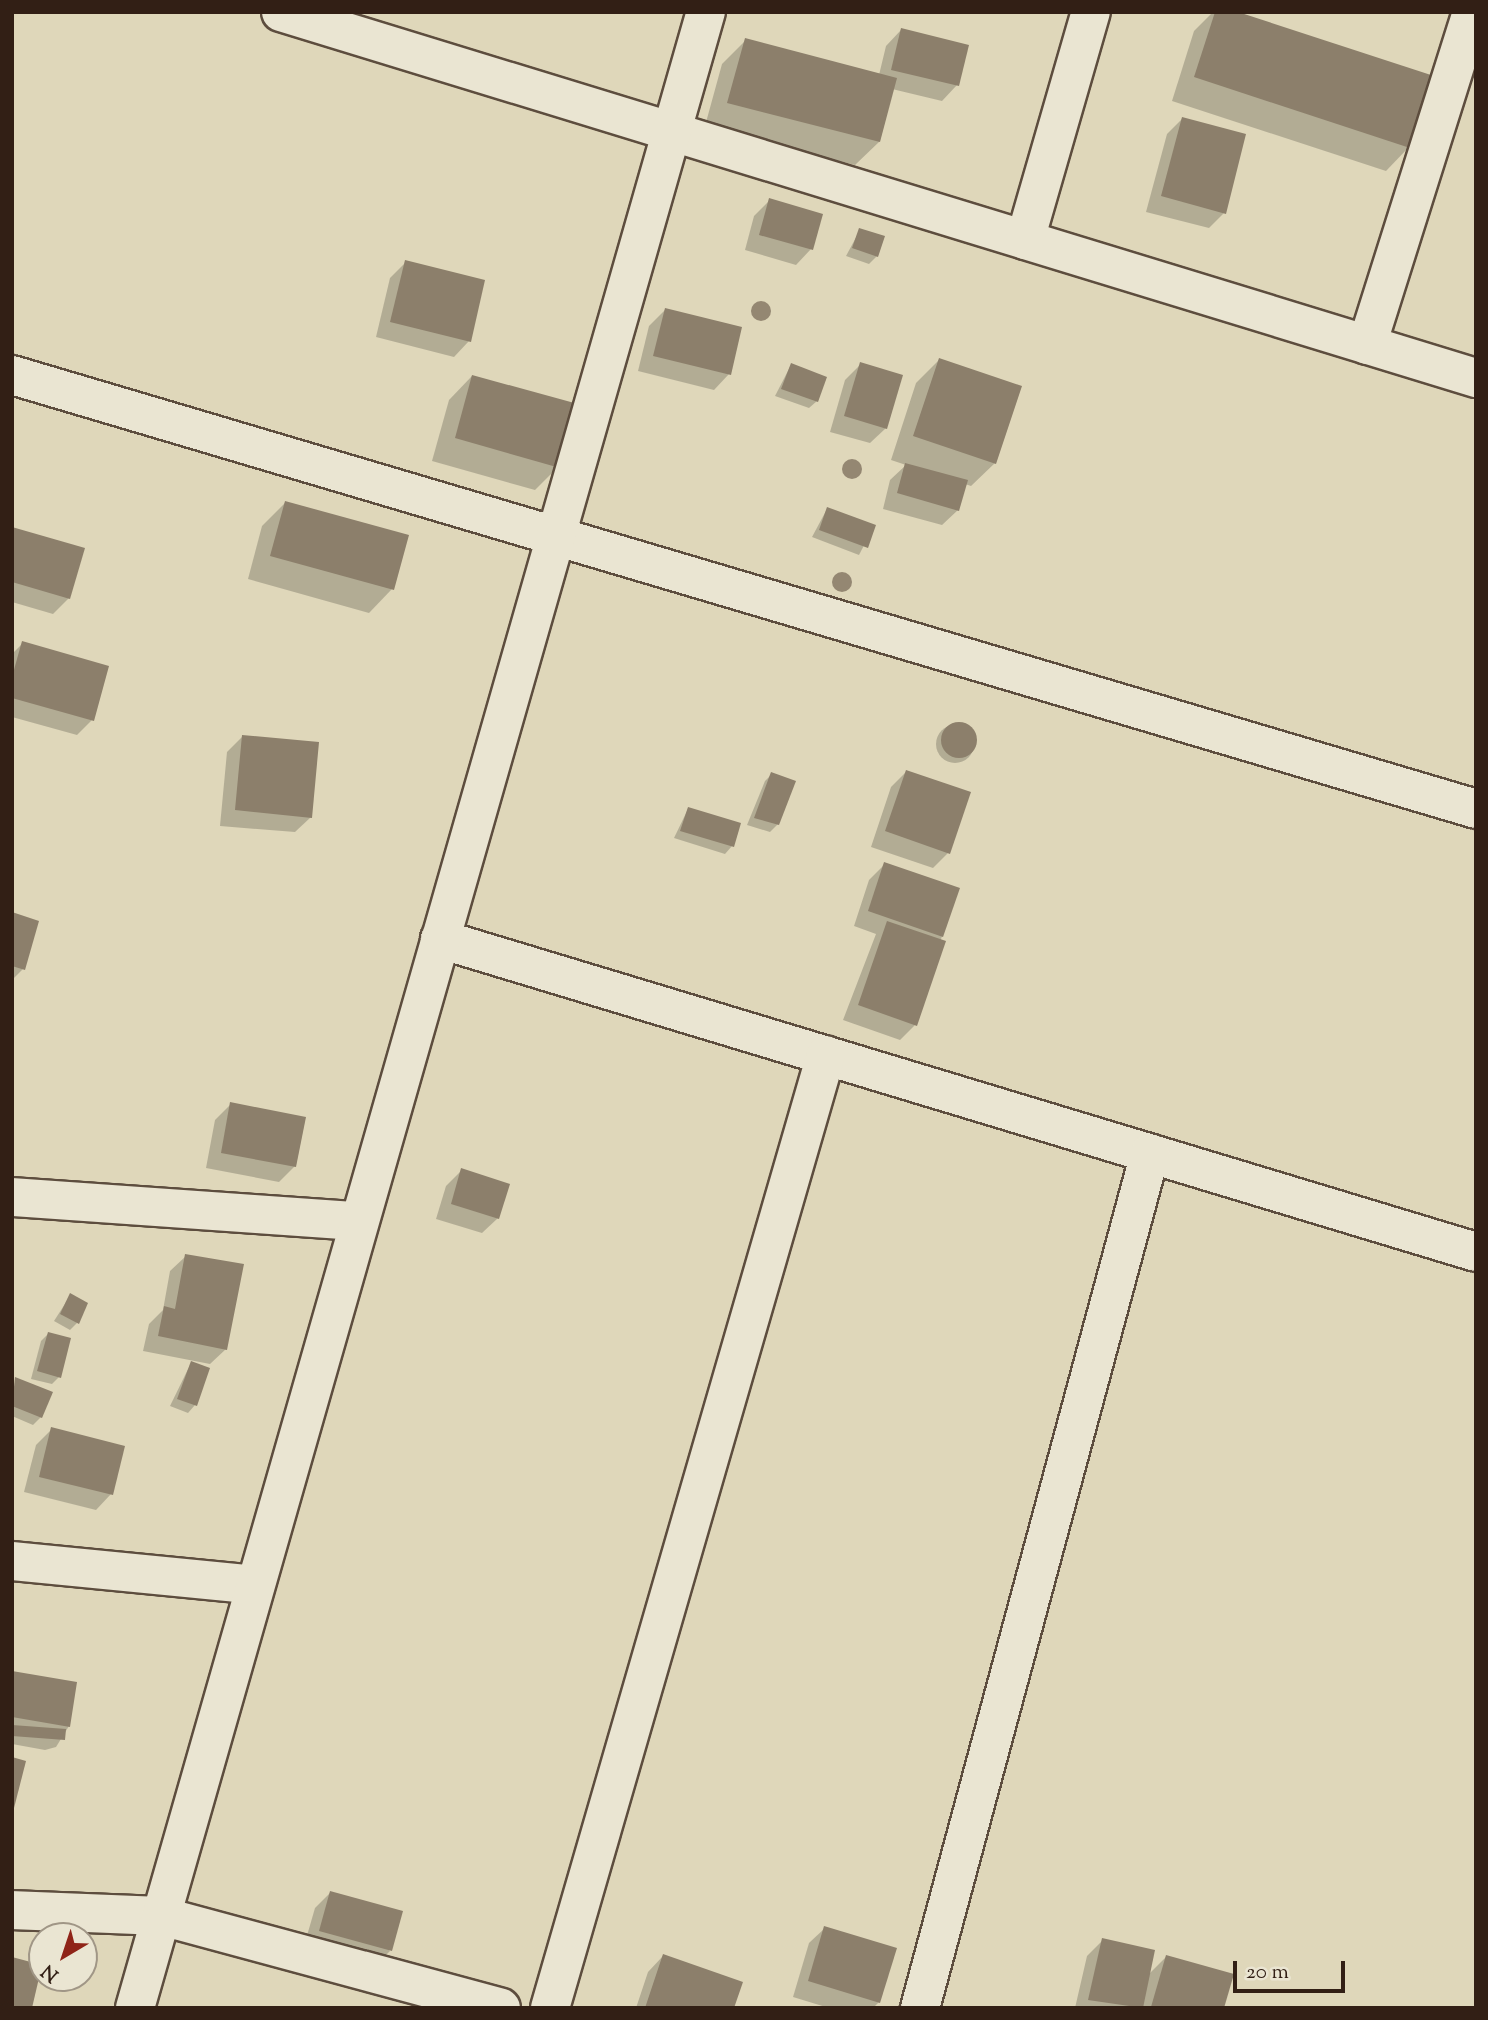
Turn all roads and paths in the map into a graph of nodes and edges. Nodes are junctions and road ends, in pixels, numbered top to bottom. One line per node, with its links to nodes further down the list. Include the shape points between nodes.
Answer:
1 (706, 12): 5 (street)
2 (1091, 12): 6 (street)
3 (1472, 12): 7 (street)
4 (289, 13): 5 (street)
5 (672, 132): 6 (street); 10 (street)
6 (1025, 240): 7 (street)
7 (1367, 345): 9 (street)
8 (12, 375): 10 (street)
9 (1476, 378)
10 (556, 536): 11 (street); 12 (street)
11 (1476, 809)
12 (440, 939): 13 (street); 16 (street)
13 (826, 1055): 14 (street); 24 (street)
14 (1150, 1153): 17 (street); 25 (street)
15 (12, 1197): 16 (street)
16 (359, 1221): 19 (street)
17 (1476, 1252)
18 (12, 1561): 19 (street)
19 (255, 1585): 21 (street)
20 (12, 1910): 21 (street)
21 (161, 1916): 22 (street); 23 (street)
22 (135, 2008)
23 (501, 2008)
24 (550, 2008)
25 (920, 2008)

